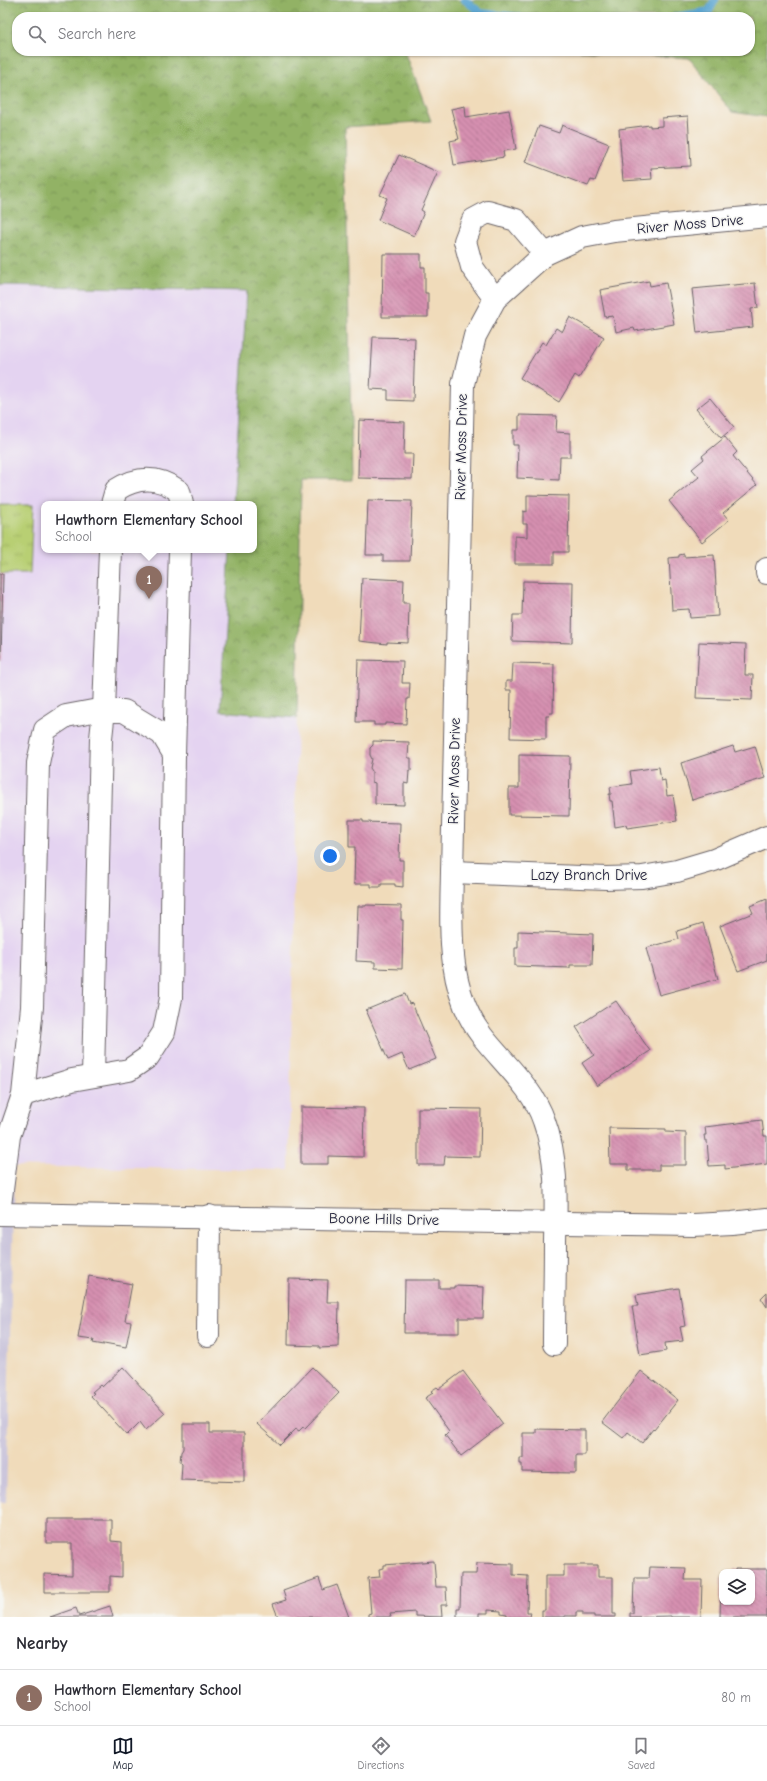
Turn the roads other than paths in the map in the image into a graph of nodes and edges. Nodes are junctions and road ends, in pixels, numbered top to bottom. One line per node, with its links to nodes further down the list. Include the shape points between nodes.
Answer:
1 (767, 216): 2 (street, River Moss Drive, via 614,230 582,237)
2 (545, 254): 3 (street, River Moss Drive); 3 (street, via 516,220 488,212 473,220 465,241 472,267)
3 (495, 299): 13 (street, River Moss Drive, via 475,336 463,384)
4 (113, 501): 5 (street, via 116,490 129,482 152,480 168,483 179,491)
5 (181, 501)
6 (110, 553): 10 (street)
7 (180, 553): 11 (street)
8 (767, 569): 9 (street)
9 (767, 573)
10 (104, 710): 11 (street, via 124,711 147,724 162,734); 14 (street, via 101,738); 15 (street, via 66,716 44,730 38,764 32,1008)
11 (174, 754): 14 (street, via 171,998 164,1032 148,1057 129,1070)
12 (767, 837): 13 (street, Lazy Branch Drive, via 714,860 677,871 642,877)
13 (452, 872): 20 (street, River Moss Drive, via 453,966 463,998 481,1034 531,1095 544,1120 555,1173)
14 (92, 1076): 15 (street)
15 (23, 1095): 16 (street, via 9,1136)
16 (0, 1204)
17 (0, 1214): 18 (street, Boone Hills Drive)
18 (209, 1216): 20 (street, Boone Hills Drive); 21 (street)
19 (767, 1219): 20 (street, Boone Hills Drive, via 693,1225)
20 (555, 1222): 22 (street, River Moss Drive)
21 (208, 1336)
22 (554, 1344)

